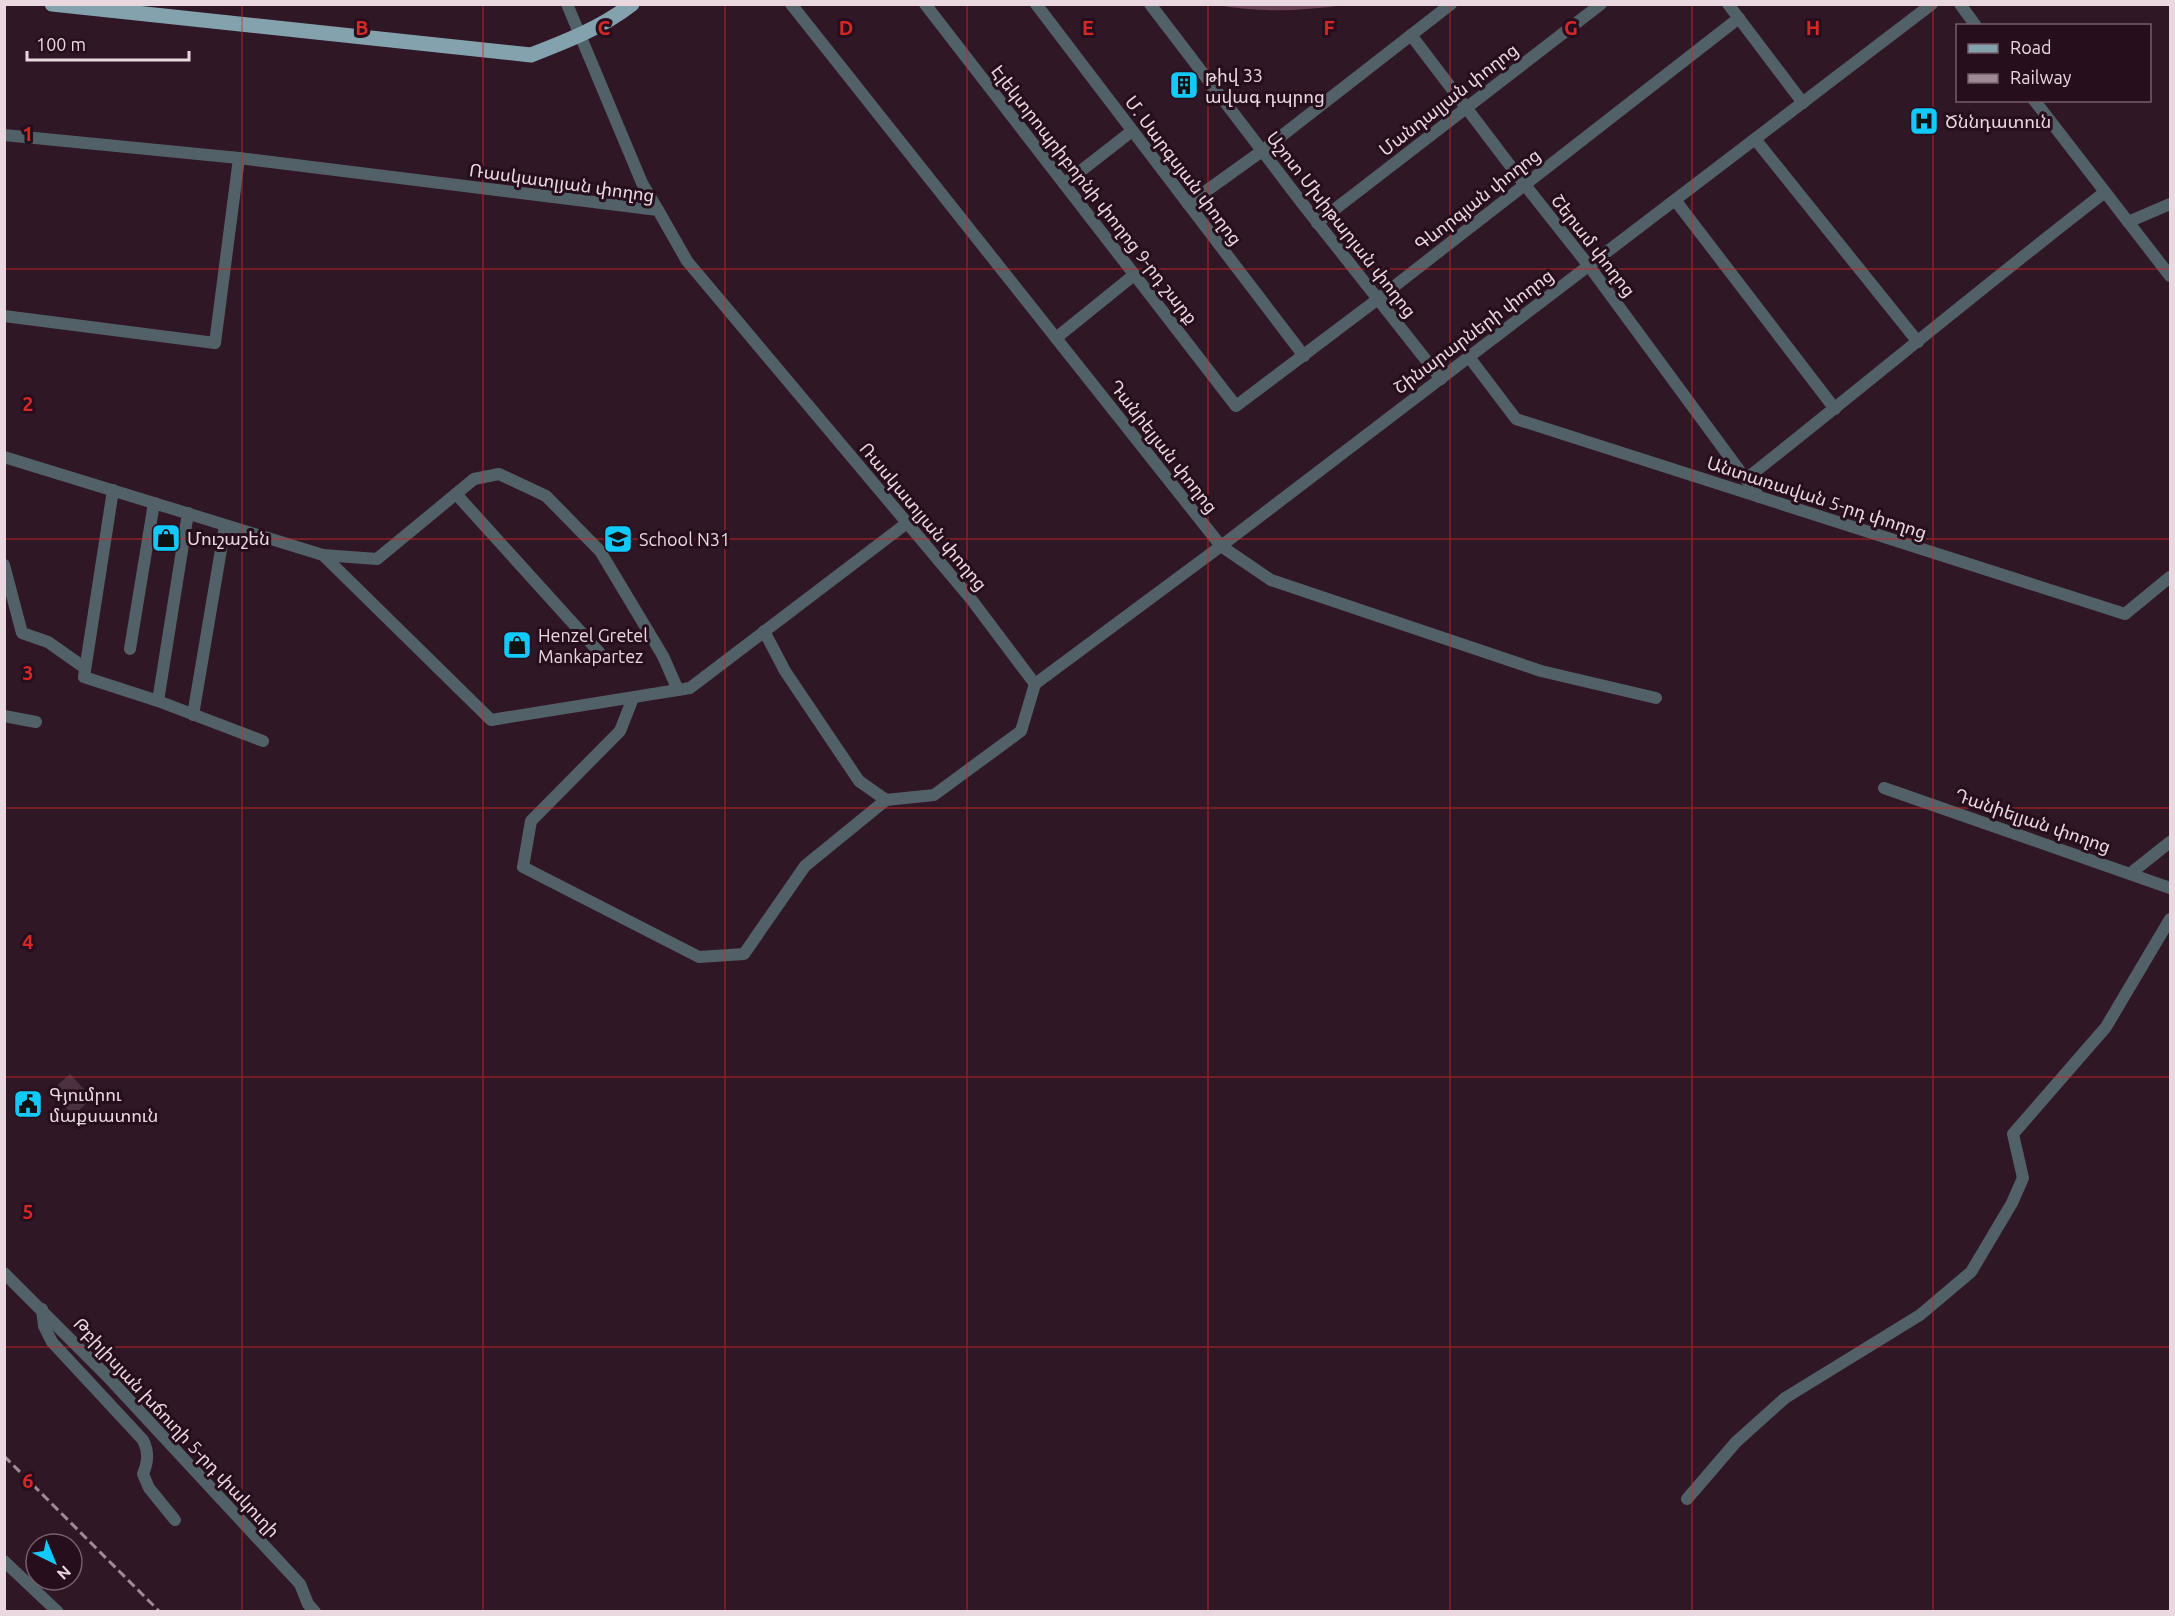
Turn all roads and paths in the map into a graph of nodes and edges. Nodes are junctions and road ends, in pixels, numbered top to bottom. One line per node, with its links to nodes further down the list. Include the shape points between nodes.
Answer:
1 (52, 4): 15 (main road, via 531,55)
2 (567, 4): 15 (street)
3 (632, 4): 15 (main road, via 613,20)
4 (791, 4): 39 (street, Դանիելյան փողոց)
5 (925, 4): 25 (street, Էլեկտրոպրիբորնի փողոց 9-րդ շարք)
6 (1036, 4): 20 (street, Մ. Սարգսյան փողոց)
7 (1150, 4): 23 (street, Աշոտ Մխիթարյան փողոց)
8 (1451, 4): 16 (street)
9 (1601, 4): 19 (street, Մանդալյան փողոց)
10 (1728, 4): 13 (street)
11 (1932, 4): 18 (street, Շինարարների փողոց)
12 (1960, 4): 14 (street)
13 (1739, 18): 18 (street); 26 (street, Գևորգյան փողոց)
14 (1975, 24)
15 (582, 35): 31 (street, via 642,183)
16 (1411, 35): 19 (street, Շերամ փողոց); 23 (street)
17 (2036, 102): 27 (street)
18 (1803, 103): 22 (street, Շինարարների փողոց)
19 (1466, 108): 26 (street, Շերամ փողոց); 33 (street, Մանդալյան փողոց)
20 (1132, 131): 25 (street); 29 (street, Մ. Սարգսյան փողոց)
21 (4, 135): 24 (street, Ռասկատլյան փողոց)
22 (1755, 139): 28 (street, Շինարարների փողոց); 40 (street)
23 (1262, 151): 29 (street); 33 (street, Աշոտ Մխիթարյան փողոց)
24 (239, 158): 31 (street, Ռասկատլյան փողոց); 38 (street, via 215,343)
25 (1064, 184): 35 (street, Էլեկտրոպրիբորնի փողոց 9-րդ շարք)
26 (1525, 185): 34 (street, Շերամ փողոց); 37 (street, Գևորգյան փողոց)
27 (2105, 192): 32 (street); 40 (street)
28 (1675, 200): 34 (street, Շինարարների փողոց); 45 (street)
29 (1188, 204): 41 (street, Մ. Սարգսյան փողոց)
30 (2170, 204): 32 (street)
31 (658, 210): 53 (street, Ռասկատլյան փողոց, via 687,261)
32 (2128, 222): 36 (street)
33 (1317, 223): 37 (street, Աշոտ Մխիթարյան փողոց)
34 (1589, 266): 42 (street, Շինարարների փողոց); 47 (street, Շերամ փողոց)
35 (1134, 275): 39 (street); 44 (street, Էլեկտրոպրիբորնի փողոց 9-րդ շարք)
36 (2170, 276)
37 (1378, 299): 41 (street, Գևորգյան փողոց); 43 (street, Աշոտ Մխիթարյան փողոց)
38 (4, 316)
39 (1056, 338): 55 (street, Դանիելյան փողոց)
40 (1918, 342): 45 (street)
41 (1304, 356): 44 (street, Գևորգյան փողոց)
42 (1469, 357): 43 (street, Շինարարների փողոց); 50 (street, Անտառավան 5-րդ փողոց, via 1516,419)
43 (1441, 379): 55 (street, Շինարարների փողոց)
44 (1236, 406)
45 (1835, 409): 47 (street)
46 (4, 457): 48 (street)
47 (1746, 479): 50 (street, Շերամ փողոց)
48 (113, 490): 51 (street); 62 (street)
49 (456, 494): 56 (street, via 377,559); 61 (street); 64 (street, via 474,479 499,474 546,496 600,551 663,656)
50 (1759, 497): 58 (street, Անտառավան 5-րդ փողոց, via 2125,614)
51 (154, 502): 52 (street); 60 (street)
52 (188, 513): 54 (street); 67 (street)
53 (907, 523): 59 (street); 63 (street, Ռասկատլյան փողոց)
54 (225, 525): 56 (street); 68 (street)
55 (1221, 546): 63 (street, Շինարարների փողոց); 66 (street, Դանիելյան փողոց, via 1271,580 1541,671)
56 (323, 555): 65 (street, via 491,720)
57 (4, 565): 62 (street, via 22,633 48,642)
58 (2170, 577)
59 (764, 632): 64 (street, via 690,688); 73 (street, via 785,671 859,781)
60 (130, 649)
61 (599, 652)
62 (85, 668): 67 (street, via 84,677)
63 (1035, 684): 73 (street, via 1021,731 934,795)
64 (678, 690): 65 (street)
65 (633, 698): 73 (street, via 620,731 531,821 523,867 699,957 744,954 805,866)
66 (1656, 698)
67 (158, 701): 68 (street)
68 (193, 715): 71 (street)
69 (4, 716): 70 (street)
70 (36, 722)
71 (263, 741)
72 (1884, 788): 75 (street, Դանիելյան փողոց)
73 (886, 800)
74 (2170, 842): 75 (street)
75 (2131, 873): 76 (street, Դանիելյան փողոց)
76 (2170, 888)
77 (2170, 919): 80 (street, via 2106,1027 2013,1134 2023,1178 1971,1272 1920,1315 1785,1398 1736,1442)
78 (4, 1273): 79 (street, Թբիլիսյան խճուղի 5-րդ փակուղի)
79 (42, 1309): 81 (street, via 44,1326 52,1342 143,1440 148,1450 143,1474 149,1488); 84 (street, Թբիլիսյան խճուղի 5-րդ փակուղի, via 300,1584)
80 (1687, 1499)
81 (175, 1520)
82 (4, 1561): 83 (street)
83 (58, 1611)
84 (315, 1611)

